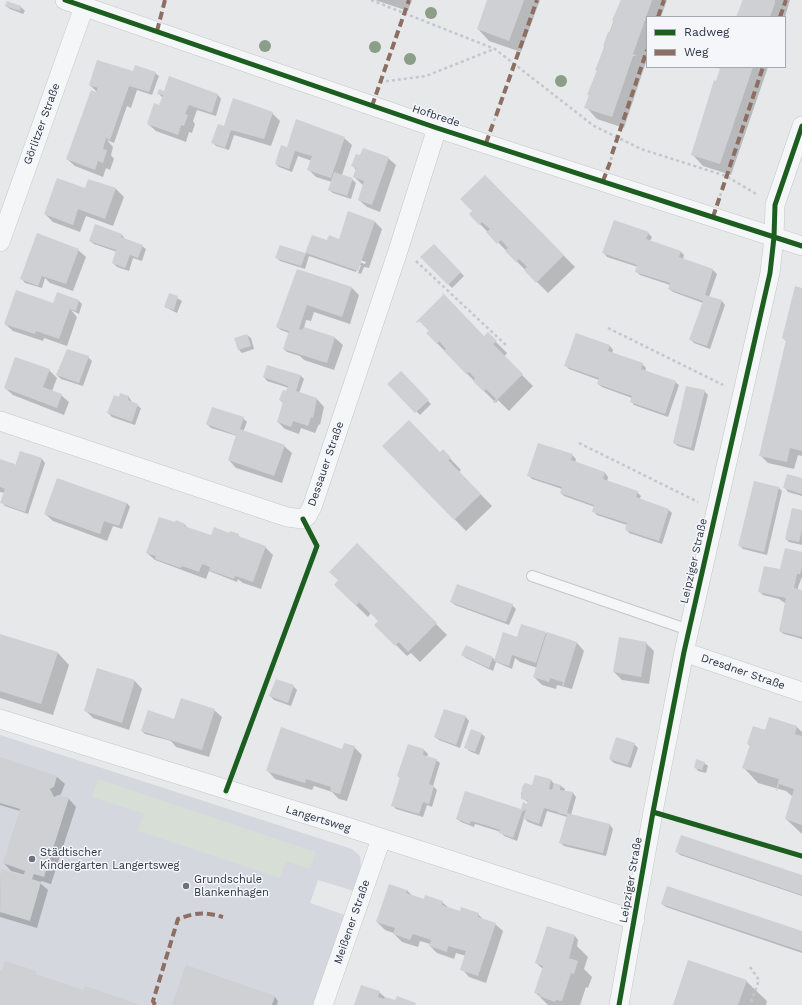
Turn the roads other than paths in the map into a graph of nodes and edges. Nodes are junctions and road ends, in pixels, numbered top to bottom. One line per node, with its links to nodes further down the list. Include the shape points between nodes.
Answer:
1 (65, 0): 2 (street, Hofbrede)
2 (84, 7): 4 (street, Hofbrede); 6 (street, Görlitzer Straße)
3 (802, 126): 5 (street, Leipziger Straße, via 775,205)
4 (437, 128): 5 (street, Hofbrede); 8 (street, Dessauer Straße, via 312,507 303,519 287,517)
5 (774, 237): 7 (street, Hofbrede); 10 (street, Leipziger Straße, via 770,273)
6 (0, 242)
7 (802, 246)
8 (0, 421)
9 (532, 576): 10 (lane)
10 (689, 630): 11 (street, Leipziger Straße)
11 (684, 652): 12 (street, Dresdner Straße); 15 (street, Leipziger Straße)
12 (802, 692)
13 (0, 719): 14 (street, Langertsweg)
14 (381, 839): 15 (street, Langertsweg); 16 (street, Meißener Straße)
15 (635, 920): 17 (street, Leipziger Straße)
16 (323, 1005)
17 (619, 1005)

